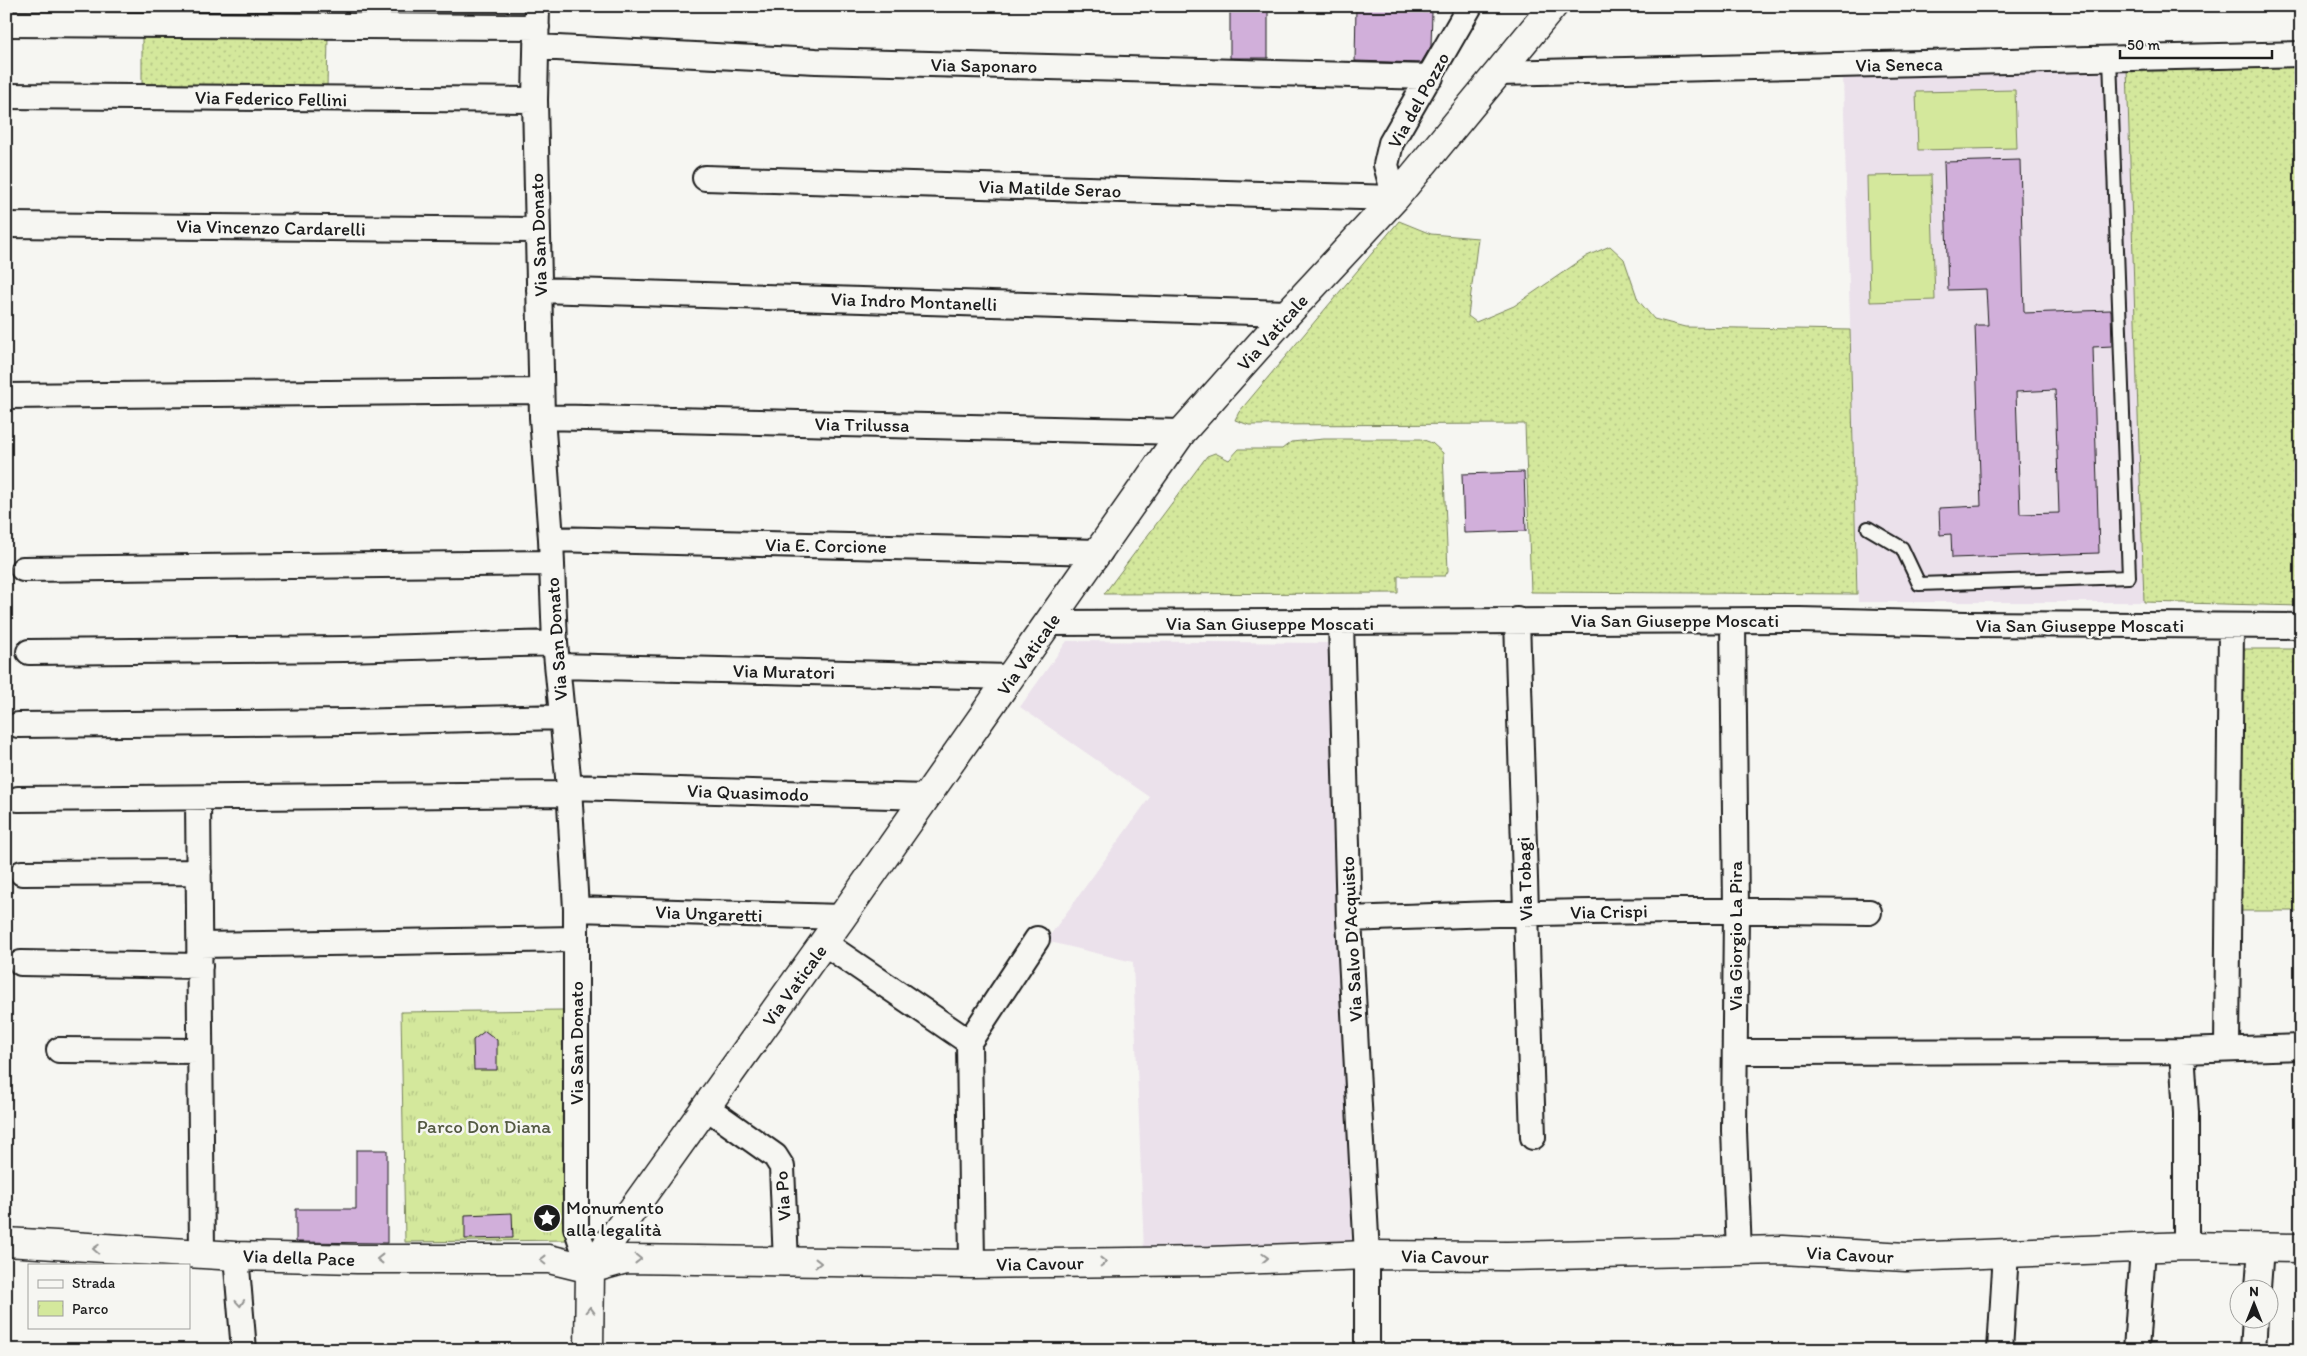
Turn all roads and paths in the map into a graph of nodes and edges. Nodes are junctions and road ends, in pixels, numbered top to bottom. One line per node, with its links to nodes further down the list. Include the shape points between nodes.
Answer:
1 (1470, 6): 8 (street, Via del Pozzo)
2 (1553, 6): 7 (street, Via Vaticale)
3 (6, 24): 4 (street, Via Saponaro)
4 (537, 27): 8 (street, Via Saponaro, via 816,61); 10 (street, Via San Donato)
5 (2301, 54): 6 (street, Via Seneca)
6 (2110, 59): 7 (street, Via Seneca); 21 (lane, via 2129,577 1919,584 1902,548)
7 (1498, 73): 12 (street, Via Vaticale)
8 (1430, 77): 12 (street, Via del Pozzo, via 1391,143 1386,165)
9 (6, 96): 10 (street, Via Federico Fellini)
10 (535, 100): 14 (street, Via San Donato)
11 (706, 178): 12 (street, Via Matilde Serao)
12 (1395, 198): 16 (street, Via Vaticale)
13 (6, 225): 14 (street, Via Vincenzo Cardarelli)
14 (537, 230): 15 (street, Via San Donato)
15 (540, 290): 16 (street, Via Indro Montanelli); 17 (street, Via San Donato)
16 (1288, 312): 20 (street, Via Vaticale)
17 (541, 391): 18 (street); 19 (street, Via San Donato)
18 (6, 396)
19 (542, 417): 20 (street, Via Trilussa); 22 (street, Via San Donato)
20 (1182, 432): 23 (street, Via Vaticale)
21 (1868, 528)
22 (551, 539): 23 (street, Via E. Corcione); 24 (street, Via San Donato)
23 (1100, 552): 28 (street, Via Vaticale)
24 (551, 563): 25 (street); 33 (street, Via San Donato)
25 (23, 569)
26 (1517, 620): 27 (street, Via San Giuseppe Moscati); 29 (street, Via San Giuseppe Moscati); 45 (street, Via Tobagi)
27 (1733, 621): 30 (street, Via San Giuseppe Moscati); 44 (street, Via Giorgio La Pira)
28 (1049, 623): 29 (street, Via San Giuseppe Moscati); 34 (street, Via Vaticale)
29 (1341, 623): 48 (street, Via Salvo D'Acquisto)
30 (2231, 626): 31 (street, Via San Giuseppe Moscati); 56 (street)
31 (2301, 626)
32 (29, 652): 33 (street, Via Muratori, via 345,649)
33 (556, 654): 34 (street, Via Muratori); 35 (street, Via San Donato)
34 (1011, 677): 38 (street, Via Vaticale)
35 (561, 717): 36 (street); 37 (street, Via San Donato)
36 (18, 725)
37 (569, 791): 38 (street, Via Quasimodo); 40 (street, Via Quasimodo); 43 (street, Via San Donato)
38 (927, 797): 47 (street, Via Vaticale)
39 (18, 799): 40 (street, Via Quasimodo)
40 (198, 799): 41 (street)
41 (199, 872): 42 (street); 52 (street)
42 (22, 873)
43 (576, 909): 47 (street, Via Ungaretti); 49 (street, Via San Donato)
44 (1736, 910): 45 (street, Via Crispi); 46 (street, Via Crispi); 60 (street, Via Giorgio La Pira)
45 (1525, 912): 48 (street, Via Crispi); 62 (street, Via Tobagi)
46 (1869, 912)
47 (842, 917): 51 (street, Via Vaticale)
48 (1349, 919): 71 (street, Via Salvo D'Acquisto)
49 (576, 939): 52 (street); 75 (street, Via San Donato, via 576,1227)
50 (1038, 939): 54 (street)
51 (824, 943): 54 (street); 61 (street, Via Vaticale)
52 (200, 955): 53 (street); 59 (street)
53 (21, 963)
54 (969, 1042): 74 (street)
55 (2301, 1047): 56 (street)
56 (2227, 1048): 58 (street)
57 (60, 1050): 59 (street)
58 (2182, 1050): 60 (street); 64 (street, via 2186,1113)
59 (200, 1051): 70 (street)
60 (1735, 1052): 68 (street, Via Giorgio La Pira, via 1734,1131)
61 (706, 1107): 73 (street, Via Po, via 775,1156 782,1167); 75 (street, Via Vaticale)
62 (1533, 1137)
63 (6, 1242): 70 (street, Via della Pace, one-way to 63)
64 (2186, 1246): 65 (street, Via Cavour); 66 (street, Via Cavour)
65 (2261, 1247): 67 (street, Via Cavour); 76 (street)
66 (2143, 1248): 69 (street, Via Cavour); 82 (street)
67 (2301, 1248)
68 (1739, 1252): 69 (street, Via Cavour, via 1783,1250 1906,1257); 71 (street, Via Cavour)
69 (2006, 1253): 81 (street)
70 (202, 1254): 72 (street, Via della Pace)
71 (1368, 1255): 74 (street, Via Cavour, one-way to 71); 80 (street, Via Salvo D'Acquisto)
72 (236, 1256): 75 (street, Via della Pace, one-way to 72, via 549,1259); 78 (street, one-way to 78)
73 (786, 1263): 74 (street, Via Cavour, one-way to 74); 75 (street, Via Cavour, one-way to 73, via 626,1259)
74 (972, 1264)
75 (590, 1269): 79 (street, one-way to 75)
76 (2259, 1278)
77 (2254, 1328): 83 (street)
78 (244, 1350)
79 (589, 1350)
80 (1367, 1350)
81 (2000, 1350)
82 (2136, 1350)
83 (2253, 1350)

